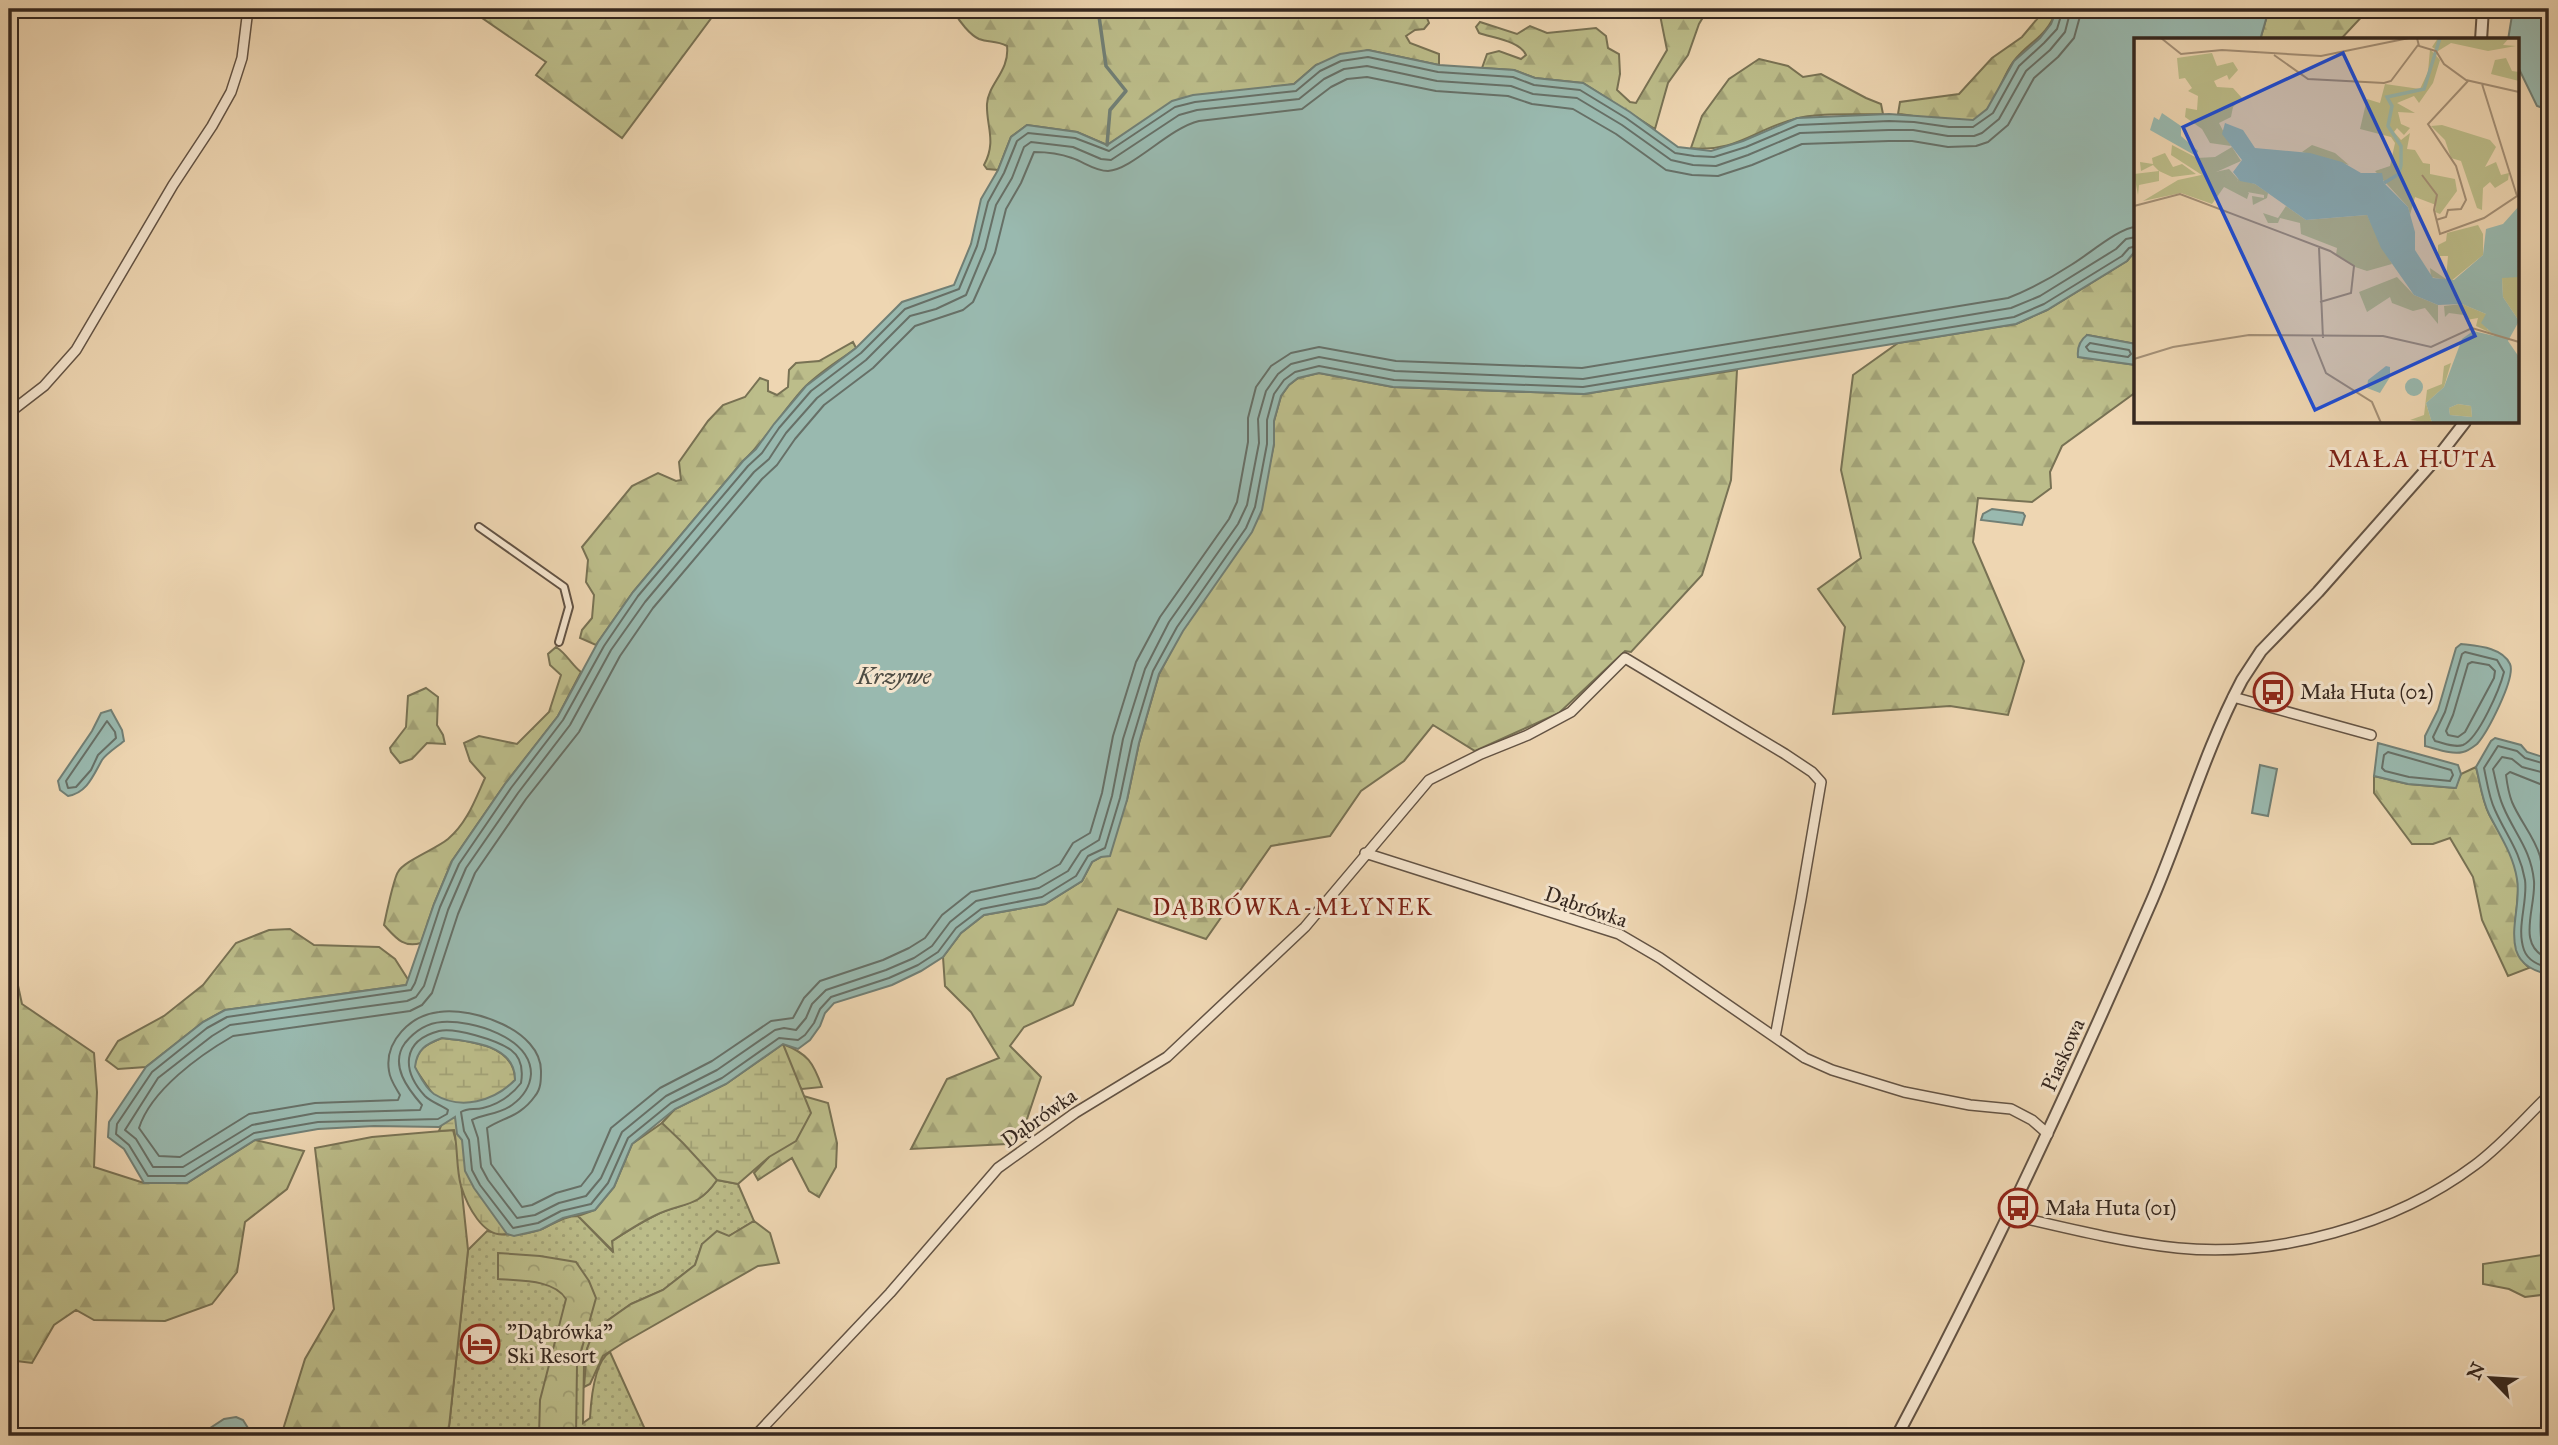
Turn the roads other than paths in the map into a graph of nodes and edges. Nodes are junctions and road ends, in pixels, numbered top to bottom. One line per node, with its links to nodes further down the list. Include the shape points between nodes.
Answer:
1 (248, 9): 4 (street, via 242,58 212,126 76,350 44,386)
2 (2483, 9): 3 (street)
3 (2481, 38)
4 (9, 413)
5 (2463, 424): 8 (street, Piaskowa, via 2261,651)
6 (479, 527): 7 (street, via 564,587 569,607)
7 (559, 642)
8 (2233, 697): 9 (street); 13 (street, Piaskowa, via 2157,889)
9 (2371, 735)
10 (1365, 853): 11 (street, Dąbrówka, via 1619,934); 11 (street, Dąbrówka, via 1429,780 1571,712 1625,658 1785,754 1821,782); 15 (street, Dąbrówka, via 1305,927 1167,1057 1075,1113 998,1168 890,1293)
11 (1775, 1037): 13 (street, Dąbrówka, via 1832,1070 1904,1093 2011,1109)
12 (2549, 1095): 14 (street, via 2476,1164 2436,1190 2385,1215 2322,1237 2216,1250 2178,1248)
13 (2048, 1134): 14 (street, Piaskowa)
14 (2010, 1215): 16 (street, Piaskowa)
15 (754, 1436)
16 (1897, 1436)

